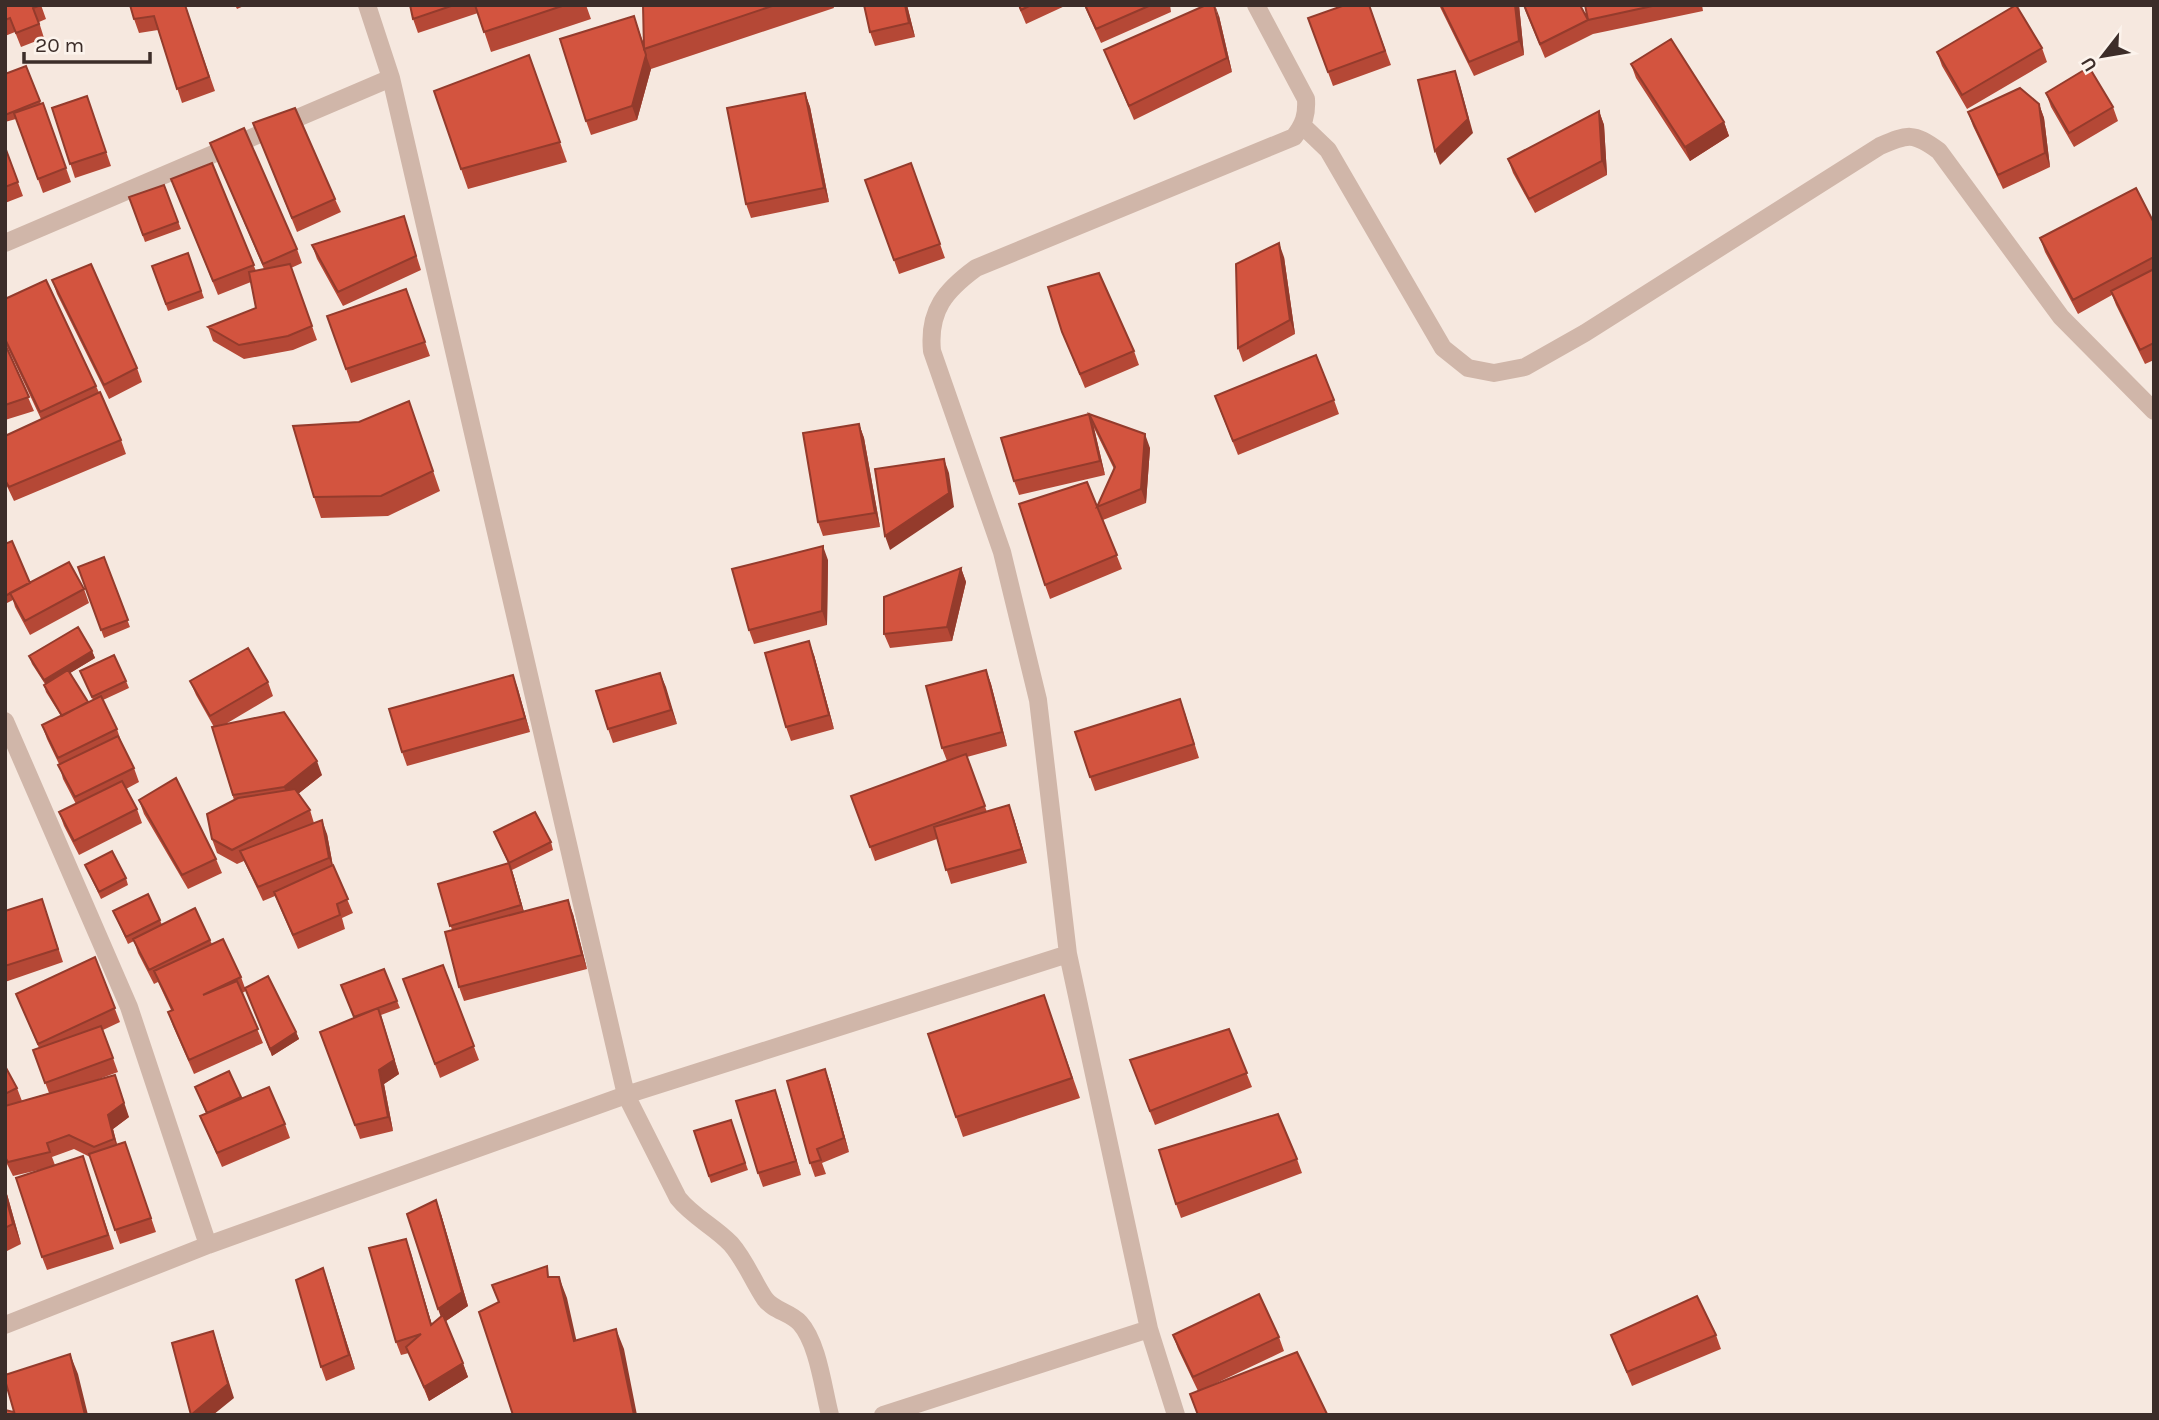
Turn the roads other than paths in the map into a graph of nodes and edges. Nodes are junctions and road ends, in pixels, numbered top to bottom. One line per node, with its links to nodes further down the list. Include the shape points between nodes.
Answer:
1 (367, 5): 3 (street)
2 (1256, 5): 4 (street, via 1306,99)
3 (391, 78): 5 (street); 9 (street)
4 (1303, 126): 6 (street, via 1328,150 1443,348 1468,368 1493,373 1525,367 1585,333 1880,146 1902,136 1920,138 1938,151 2061,317); 8 (street, via 1294,137 1272,147 976,268 946,294 934,315 932,351 1002,552 1038,700)
5 (5, 243)
6 (2154, 411)
7 (5, 721): 10 (street, via 129,1007)
8 (1068, 954): 9 (street); 12 (street)
9 (626, 1095): 10 (street); 13 (street, via 678,1198 731,1244 766,1300 792,1314 811,1339)
10 (208, 1245): 11 (street)
11 (5, 1325)
12 (1149, 1329): 14 (street); 15 (street)
13 (830, 1415)
14 (883, 1415)
15 (1176, 1415)

